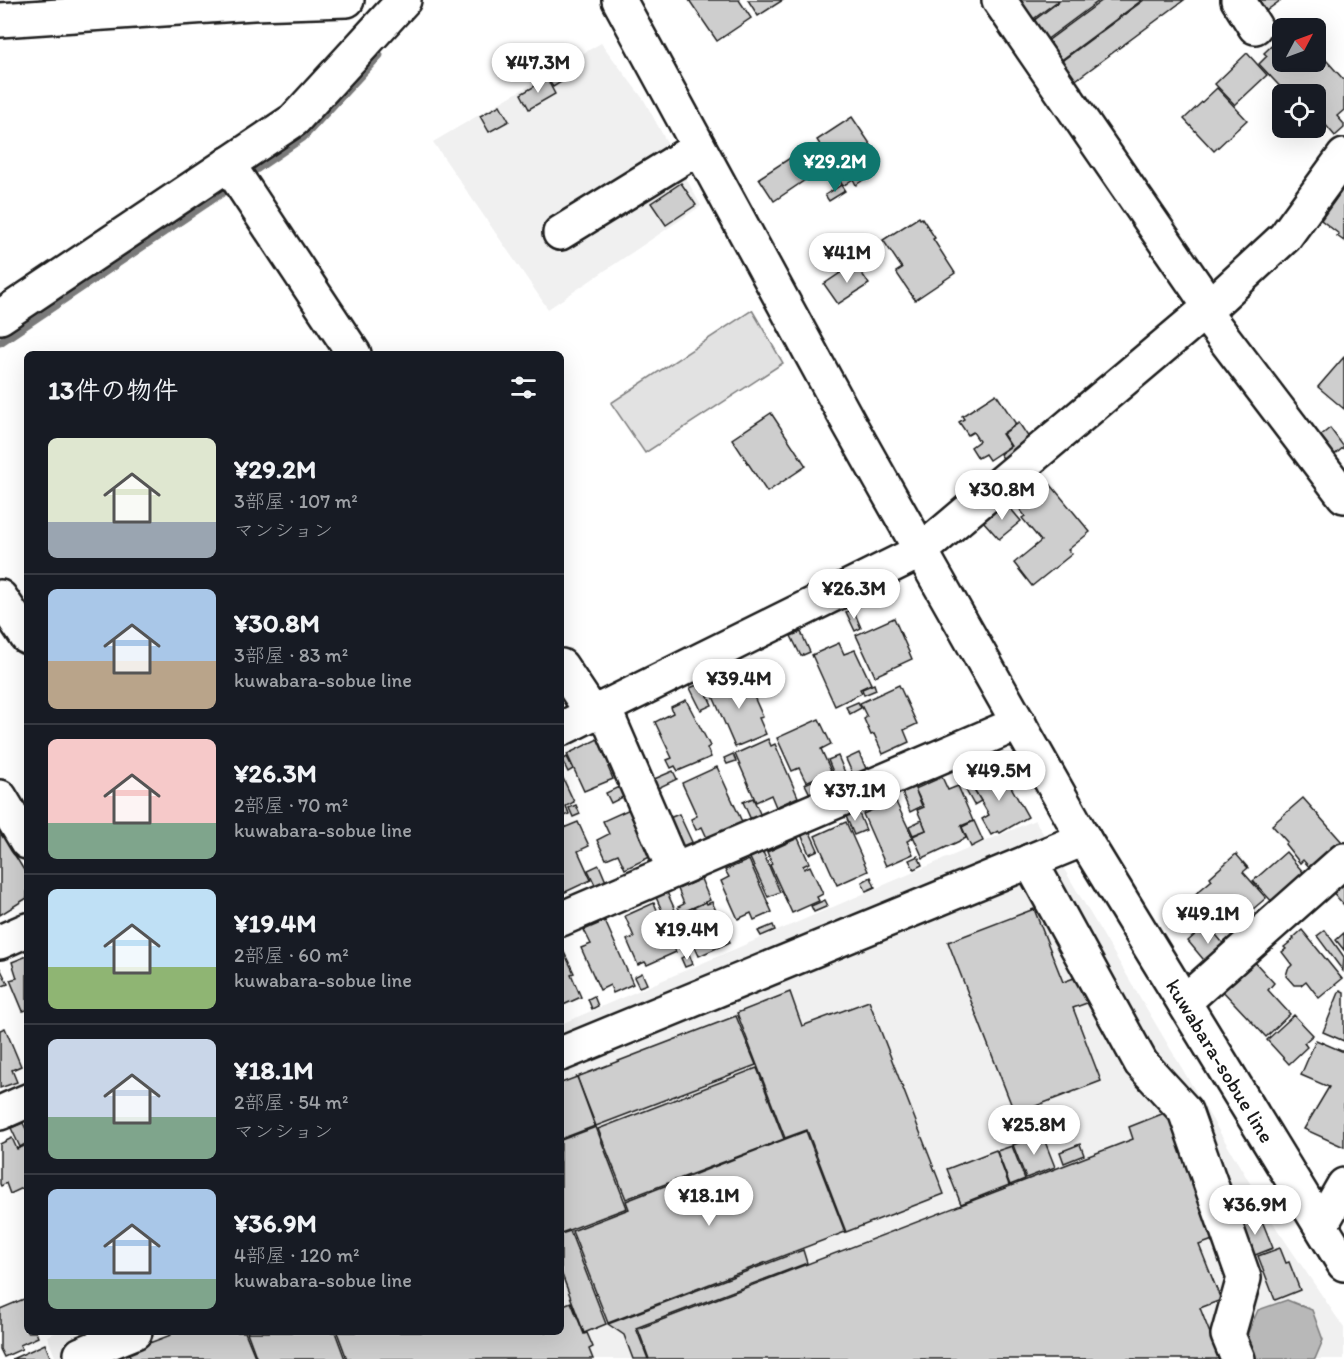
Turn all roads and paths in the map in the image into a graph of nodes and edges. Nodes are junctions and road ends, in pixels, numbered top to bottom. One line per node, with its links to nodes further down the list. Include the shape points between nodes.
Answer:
1 (336, 0): 2 (street); 7 (street)
2 (347, 0)
3 (404, 0): 11 (street, via 294,120)
4 (619, 0): 9 (street, kuwabara-sobue line)
5 (999, 0): 13 (street)
6 (1238, 0): 8 (street)
7 (0, 20)
8 (1255, 27)
9 (698, 148): 12 (street); 17 (street, kuwabara-sobue line)
10 (1344, 156): 13 (street, via 1285,237)
11 (228, 164): 14 (street); 15 (street)
12 (560, 233)
13 (1207, 309): 16 (street); 17 (street)
14 (0, 317)
15 (352, 351)
16 (1344, 496)
17 (921, 551): 21 (street); 22 (street, kuwabara-sobue line)
18 (0, 597): 19 (street)
19 (24, 633)
20 (564, 670): 21 (street)
21 (599, 711): 23 (street); 29 (street)
22 (1019, 723): 26 (street, kuwabara-sobue line); 29 (street)
23 (564, 728)
24 (0, 797): 25 (street)
25 (24, 837)
26 (1084, 839): 27 (street); 33 (street, kuwabara-sobue line)
27 (1030, 861): 34 (street); 42 (street, via 1141,1063 1185,1111 1244,1278 1228,1335)
28 (1344, 861): 33 (street)
29 (674, 870): 30 (street)
30 (564, 918)
31 (24, 931): 32 (street)
32 (0, 942)
33 (1184, 1002): 38 (street, kuwabara-sobue line)
34 (564, 1053)
35 (24, 1102): 36 (street)
36 (0, 1113)
37 (1344, 1185): 38 (street)
38 (1321, 1225): 39 (street, kuwabara-sobue line)
39 (1344, 1264)
40 (128, 1335): 41 (street, via 81,1354)
41 (83, 1359)
42 (1238, 1359)

